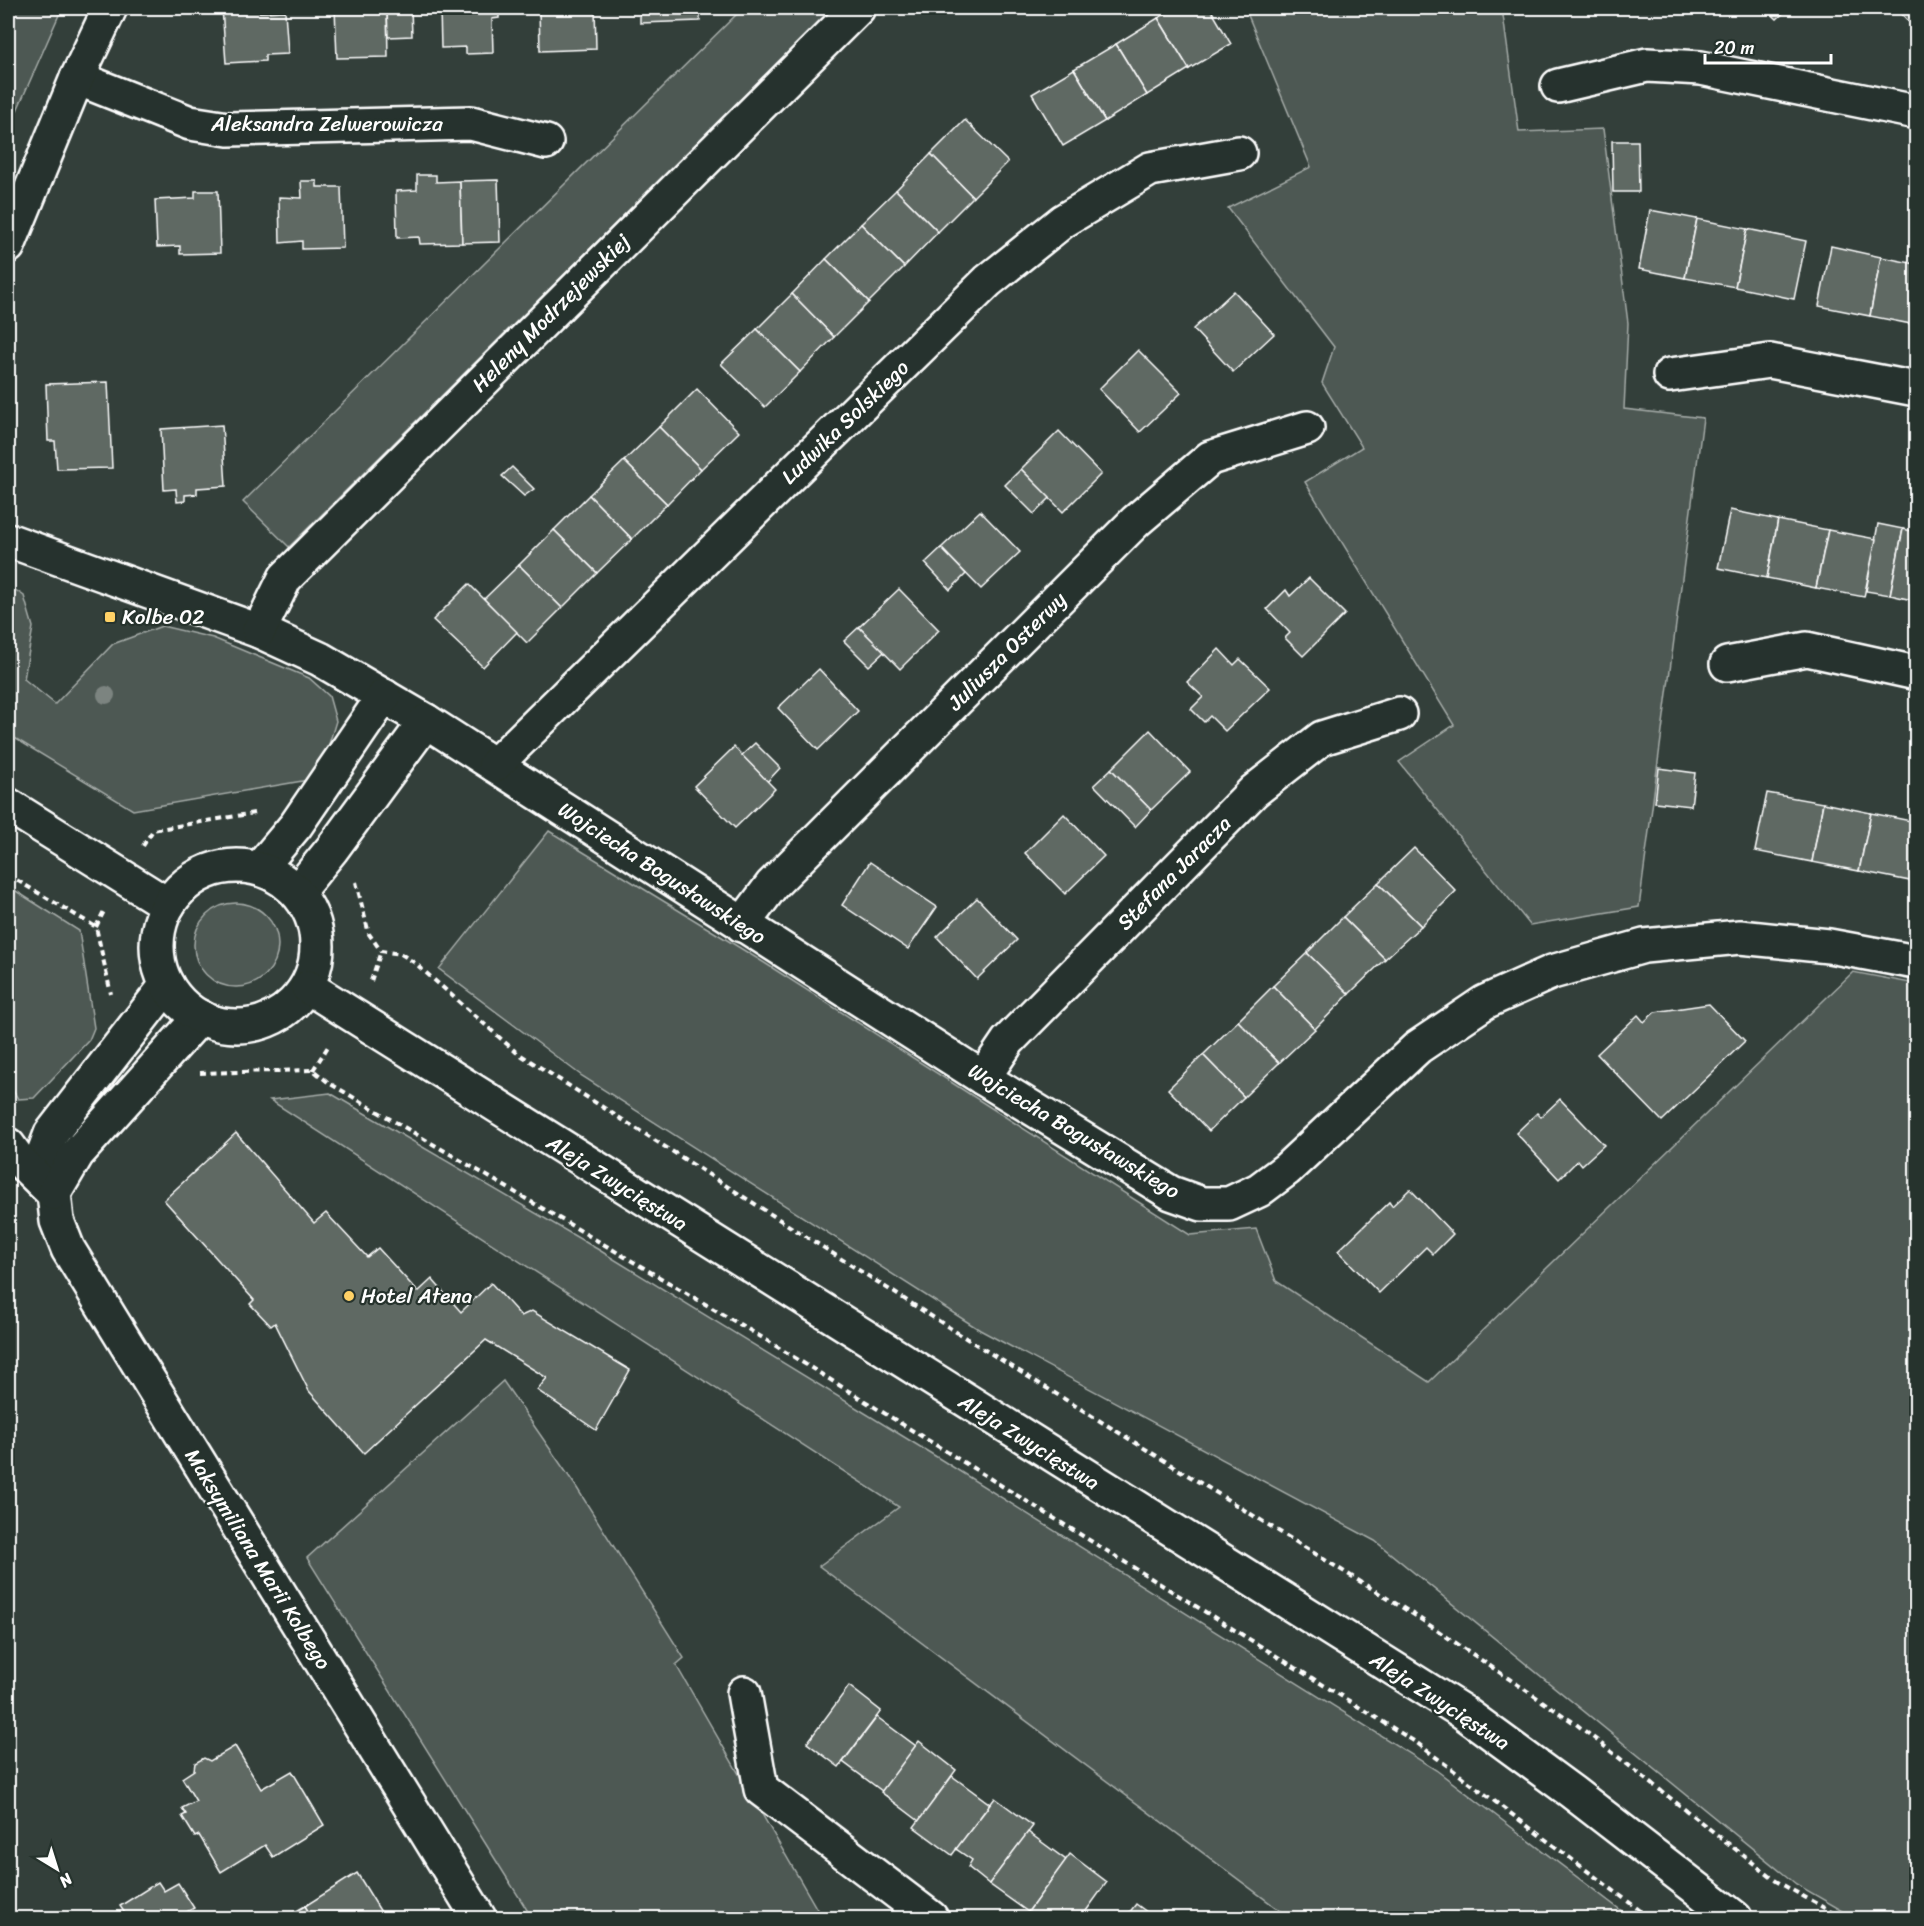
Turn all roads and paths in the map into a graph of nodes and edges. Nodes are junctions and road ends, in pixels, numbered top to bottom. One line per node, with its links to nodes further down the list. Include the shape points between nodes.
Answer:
1 (110, 8): 3 (street)
2 (858, 8): 13 (street, Heleny Modrzejewskiej, via 285,578)
3 (77, 78): 6 (street, Aleksandra Zelwerowicza, via 190,123 228,129 471,123); 8 (street)
4 (1558, 86): 5 (street, via 1647,65 1701,68)
5 (1917, 112)
6 (546, 142)
7 (1239, 153): 19 (street, Ludwika Solskiego, via 1150,169 1063,221 988,281)
8 (8, 246)
9 (1670, 375): 10 (street, via 1770,361)
10 (1917, 389)
11 (1306, 428): 28 (street, Juliusza Osterwy, via 1210,458 1136,521 772,885)
12 (8, 540): 13 (street, Wojciecha Bogusławskiego)
13 (259, 631): 16 (street, Wojciecha Bogusławskiego, via 320,659)
14 (1726, 664): 15 (street, via 1807,649)
15 (1917, 673)
16 (384, 696): 18 (street, Wojciecha Bogusławskiego); 21 (street)
17 (1398, 714): 36 (street, Stefana Jaracza, via 1322,738 1254,791 1008,1041)
18 (426, 722): 19 (street, Wojciecha Bogusławskiego); 22 (street)
19 (495, 765): 28 (street, Wojciecha Bogusławskiego)
20 (8, 805): 25 (street)
21 (296, 825): 23 (street); 25 (path, via 274,810 153,830)
22 (332, 849): 26 (street); 44 (path, via 352,865 369,934 381,951 401,954 415,963 516,1052 974,1343 1416,1616 1576,1724 1776,1881)
23 (260, 868): 26 (street); 27 (street, via 212,870 191,880)
24 (8, 875): 29 (path)
25 (123, 876): 27 (street); 29 (path)
26 (297, 892): 32 (street, via 310,912 318,936 317,961)
27 (168, 904): 31 (street, via 157,940 159,963)
28 (742, 925): 36 (street, Wojciecha Bogusławskiego)
29 (96, 927): 34 (path, via 115,1013)
30 (1917, 962): 36 (street, Wojciecha Bogusławskiego, via 1829,946 1740,937 1644,946 1552,972 1485,1002 1418,1047 1287,1169 1259,1190 1229,1204 1202,1204 1171,1193)
31 (167, 985): 33 (street, via 181,1004); 34 (street, Maksymiliana Marii Kolbego)
32 (308, 987): 33 (street, via 273,1018 249,1026 224,1025); 43 (street, Aleja Zwycięstwa, via 1463,1712)
33 (200, 1017): 35 (street)
34 (133, 1032): 38 (street, Maksymiliana Marii Kolbego, via 51,1134 42,1158)
35 (164, 1059): 38 (street, via 77,1154); 42 (path, via 185,1074 313,1070 763,1338 1417,1743)
36 (983, 1078)
37 (8, 1146): 38 (street)
38 (54, 1193): 40 (street, Maksymiliana Marii Kolbego, via 57,1221 68,1249)
39 (744, 1693): 41 (street, via 761,1789)
40 (479, 1918)
41 (931, 1918)
42 (1650, 1918)
43 (1735, 1918)
44 (1842, 1918)

